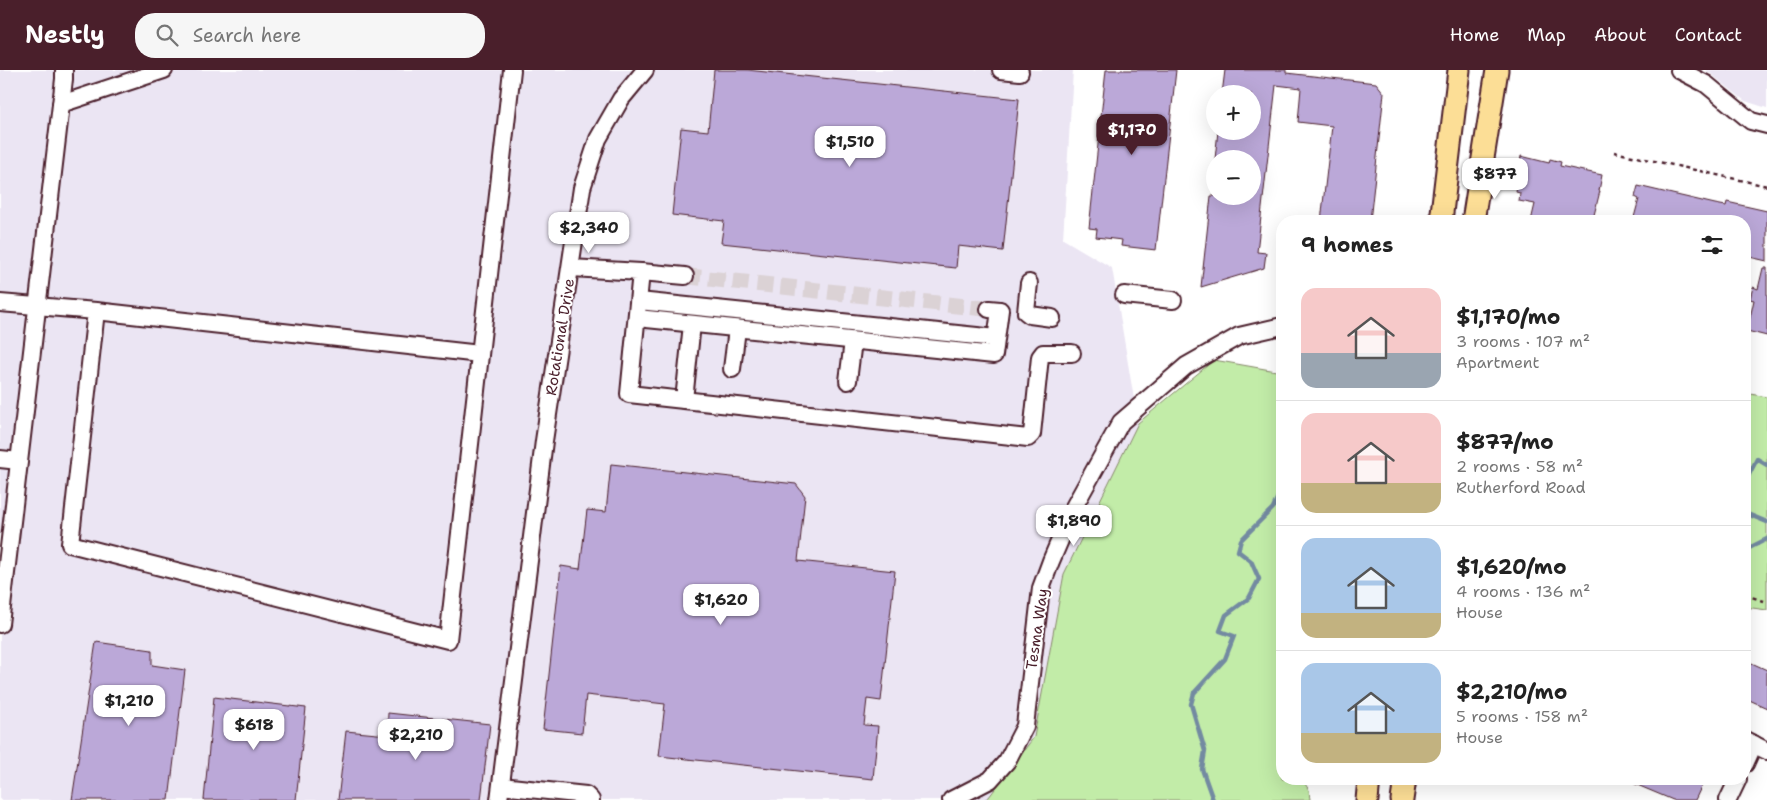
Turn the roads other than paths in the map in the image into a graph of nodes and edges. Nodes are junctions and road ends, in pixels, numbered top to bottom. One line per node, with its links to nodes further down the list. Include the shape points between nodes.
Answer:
1 (64, 70): 10 (street)
2 (164, 70): 10 (street)
3 (512, 70): 33 (street)
4 (645, 70): 14 (street, Rotational Drive, via 621,98 598,139 582,188)
5 (1001, 70): 9 (street)
6 (1459, 70): 12 (main road)
7 (1497, 70): 13 (main road)
8 (1678, 70): 11 (street, via 1706,84 1751,121)
9 (1020, 72)
10 (61, 104): 22 (street)
11 (1767, 125)
12 (1442, 215)
13 (1474, 215)
14 (571, 268): 15 (street); 44 (street, Rotational Drive, via 544,441)
15 (641, 272): 16 (street); 20 (street)
16 (685, 276)
17 (1029, 283): 26 (street, via 1026,312)
18 (1124, 295): 19 (street)
19 (1173, 300)
20 (639, 301): 25 (street); 30 (street)
21 (0, 303): 22 (street)
22 (37, 307): 24 (street); 38 (street)
23 (989, 309): 30 (street, via 1000,310)
24 (96, 311): 33 (street); 33 (street, via 70,544 448,640)
25 (637, 318): 27 (street); 36 (street, via 629,394)
26 (1052, 318)
27 (692, 324): 29 (street); 36 (street)
28 (1276, 327): 46 (street, Tesma Way, via 1238,336 1186,366 1122,422 1075,505 1041,588 1025,726 1007,762 990,780)
29 (737, 329): 31 (street); 34 (street)
30 (996, 338): 31 (street, via 994,355)
31 (852, 341): 35 (street)
32 (1072, 352): 36 (street, via 1043,353 1040,357 1032,434 1028,438)
33 (480, 354)
34 (732, 369)
35 (848, 381)
36 (684, 400)
37 (0, 459): 38 (street)
38 (19, 461): 39 (street)
39 (3, 574): 40 (street)
40 (0, 624)
41 (1368, 785): 47 (main road)
42 (1404, 785): 48 (main road)
43 (1735, 785): 49 (street)
44 (500, 793): 45 (street, via 586,795)
45 (591, 800)
46 (951, 800)
47 (1367, 800)
48 (1402, 800)
49 (1728, 800)

